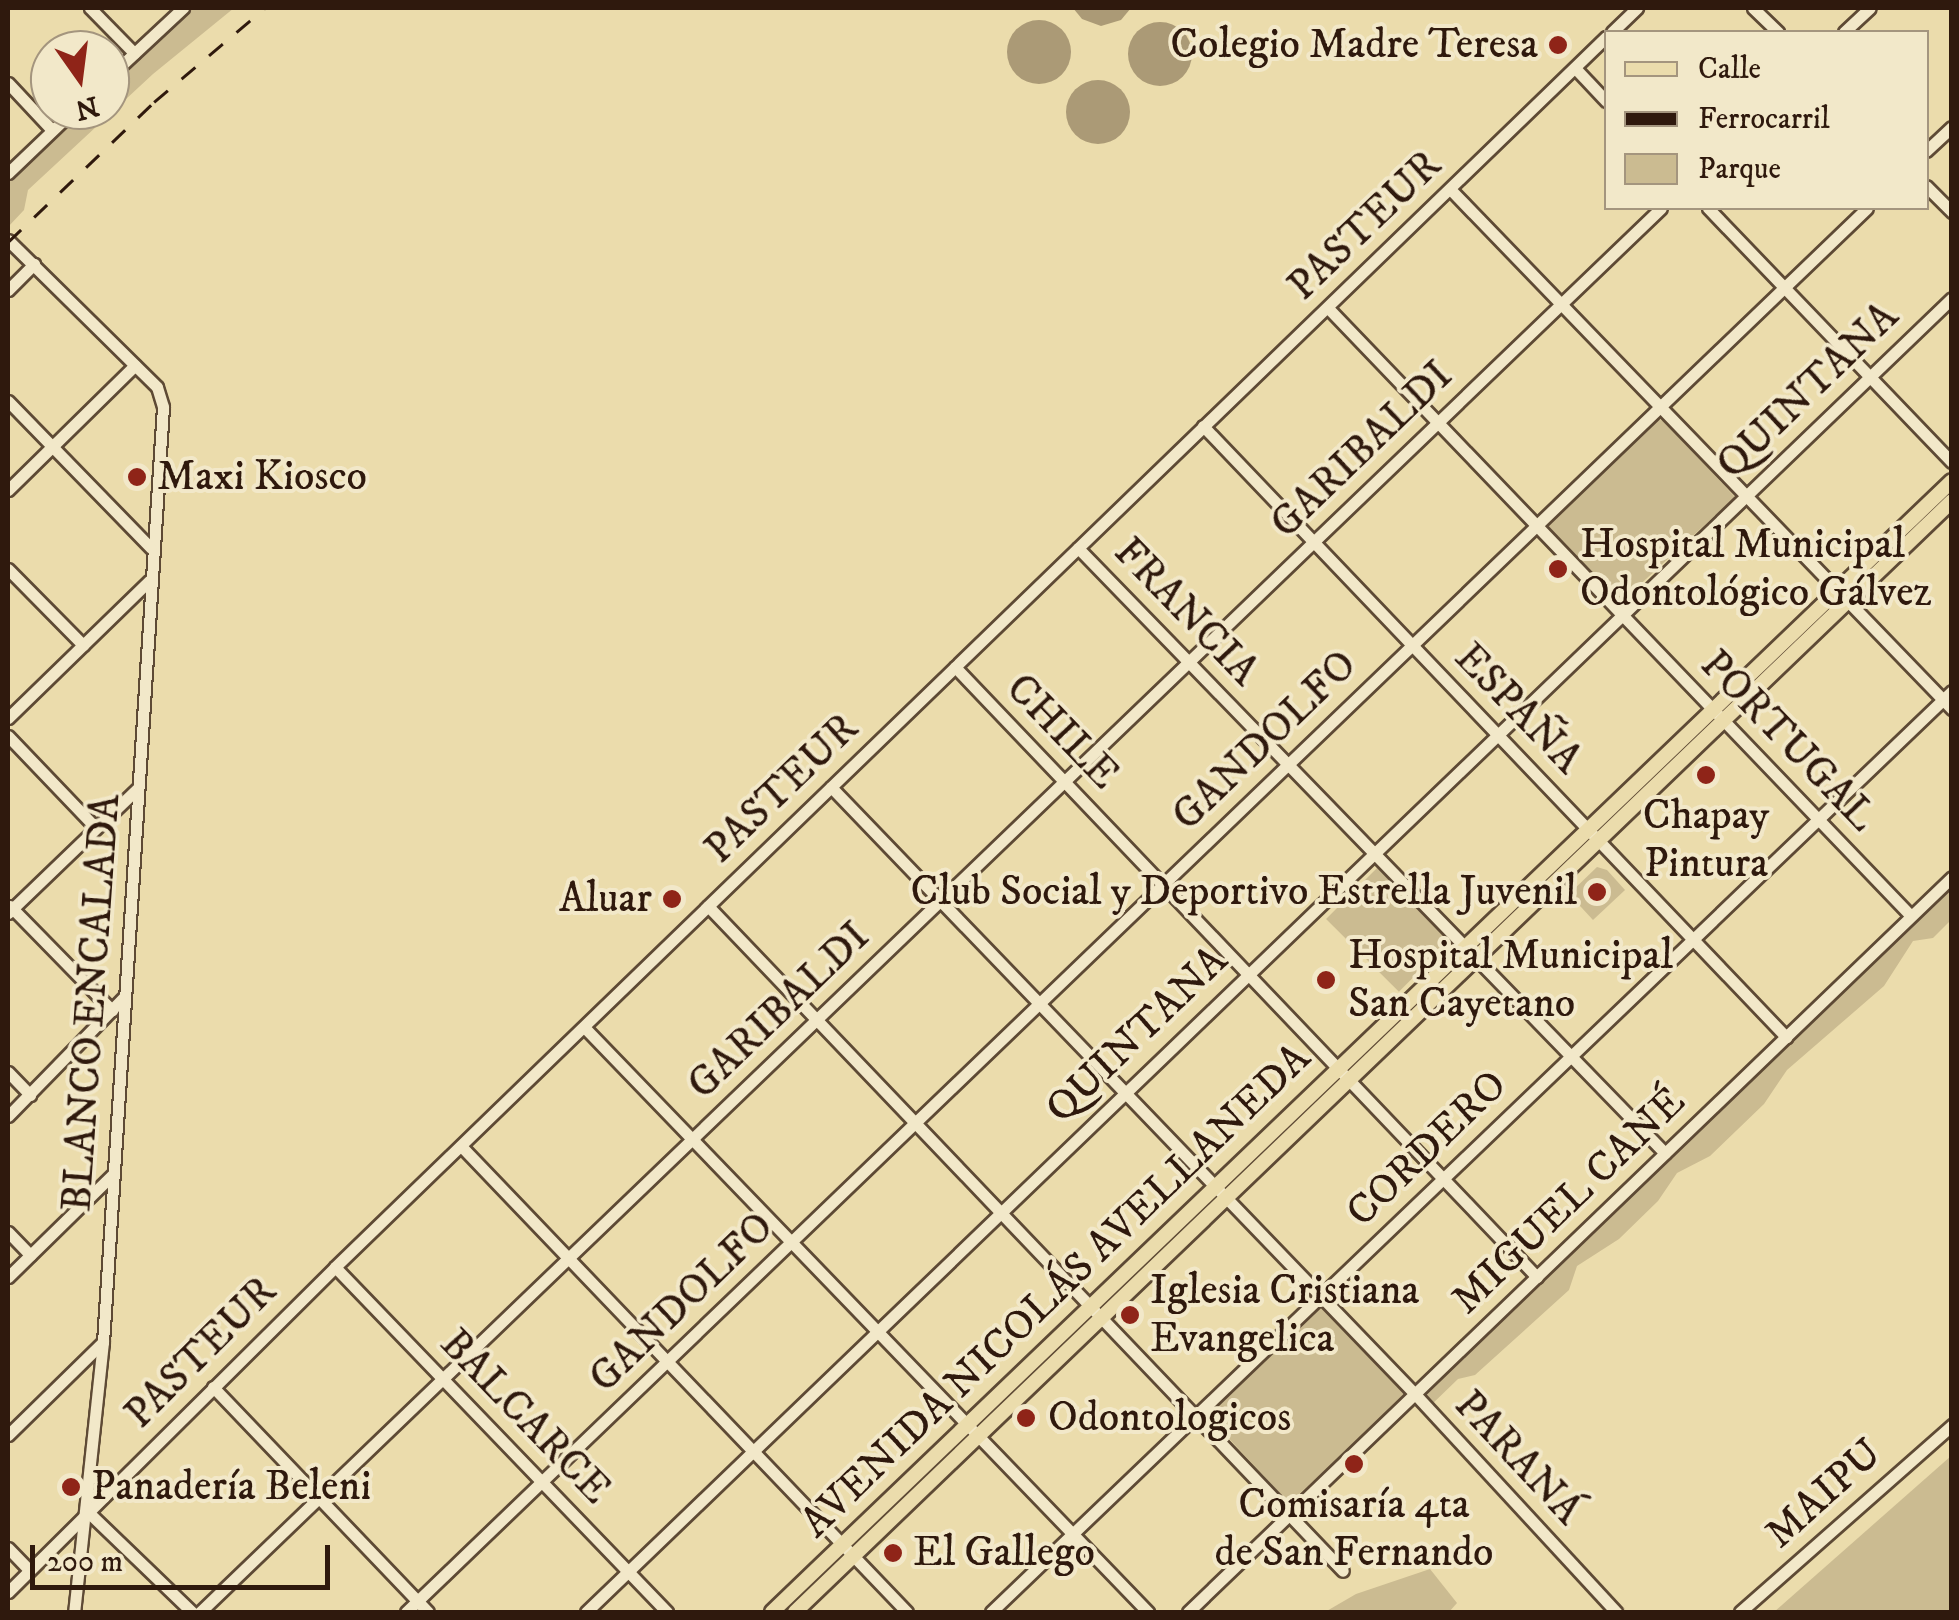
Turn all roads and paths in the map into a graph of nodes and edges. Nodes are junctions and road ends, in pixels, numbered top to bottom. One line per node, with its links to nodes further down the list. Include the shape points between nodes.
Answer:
1 (90, 8): 10 (street)
2 (182, 8): 10 (street)
3 (1638, 8): 6 (street, PASTEUR)
4 (1754, 8): 7 (street)
5 (1870, 8): 8 (street)
6 (1614, 30)
7 (1776, 30)
8 (1846, 30)
9 (1604, 40): 12 (street, PASTEUR)
10 (134, 53): 11 (street)
11 (130, 57)
12 (1575, 68): 14 (street); 20 (street, PASTEUR)
13 (8, 83): 15 (street)
14 (1604, 99)
15 (30, 106)
16 (1952, 127): 18 (street)
17 (52, 130): 19 (street)
18 (1929, 148)
19 (8, 172)
20 (1450, 189): 31 (street); 32 (street, PASTEUR)
21 (1929, 189): 25 (street)
22 (1660, 210): 31 (street, GARIBALDI)
23 (1710, 210): 28 (street)
24 (1865, 210): 28 (street, GANDOLFO)
25 (1952, 212)
26 (8, 240): 27 (street)
27 (34, 264): 29 (street); 33 (street)
28 (1784, 286): 34 (street); 36 (street, GANDOLFO)
29 (8, 290)
30 (1952, 298): 34 (street, QUINTANA)
31 (1561, 304): 36 (street); 37 (street, GARIBALDI)
32 (1328, 308): 37 (street, PORTUGAL); 38 (street, PASTEUR)
33 (136, 365): 39 (street); 47 (street, BLANCO ENCALADA, via 163,396)
34 (1869, 376): 40 (street); 43 (street, QUINTANA)
35 (8, 401): 39 (street)
36 (1659, 406): 43 (street); 45 (street, GANDOLFO)
37 (1437, 423): 45 (street, PORTUGAL); 46 (street, GARIBALDI)
38 (1203, 426): 46 (street, ESPAÑA); 48 (street, PASTEUR)
39 (52, 447): 42 (street); 47 (street)
40 (1952, 462)
41 (1952, 481): 51 (main road, AVENIDA NICOLÁS AVELLANEDA)
42 (8, 490)
43 (1745, 495): 51 (street); 52 (street, QUINTANA)
44 (1952, 500): 51 (main road, AVENIDA NICOLÁS AVELLANEDA)
45 (1537, 526): 52 (street, PORTUGAL); 53 (street, GANDOLFO)
46 (1314, 542): 53 (street, ESPAÑA); 55 (street, GARIBALDI)
47 (151, 548): 50 (street, BLANCO ENCALADA)
48 (1078, 548): 55 (street, FRANCIA); 56 (street, PASTEUR)
49 (8, 568): 54 (street)
50 (149, 581): 54 (street); 65 (street, BLANCO ENCALADA)
51 (1842, 596): 57 (street); 58 (main road, AVENIDA NICOLÁS AVELLANEDA)
52 (1622, 614): 58 (street, PORTUGAL); 60 (street, QUINTANA)
53 (1411, 644): 60 (street, ESPAÑA); 62 (street, GANDOLFO)
54 (82, 645): 59 (street)
55 (1189, 662): 62 (street, FRANCIA); 63 (street, GARIBALDI)
56 (955, 667): 63 (street, CHILE); 64 (street, PASTEUR)
57 (1948, 700): 66 (street, CORDERO)
58 (1717, 716): 66 (street, PORTUGAL); 68 (main road, AVENIDA NICOLÁS AVELLANEDA)
59 (8, 718)
60 (1496, 733): 68 (street, ESPAÑA); 69 (street, QUINTANA)
61 (8, 736): 67 (street)
62 (1287, 763): 69 (street, FRANCIA); 71 (street, GANDOLFO)
63 (1064, 782): 71 (street, CHILE); 72 (street, GARIBALDI)
64 (831, 787): 72 (street, PARANÁ); 73 (street, PASTEUR)
65 (138, 788): 67 (street); 79 (street, BLANCO ENCALADA)
66 (1818, 819): 75 (street, PORTUGAL); 76 (street, CORDERO)
67 (96, 828): 74 (street)
68 (1593, 834): 76 (street, ESPAÑA); 77 (main road, AVENIDA NICOLÁS AVELLANEDA)
69 (1373, 852): 77 (street, FRANCIA); 78 (street, QUINTANA)
70 (1952, 878): 75 (street, MIGUEL CANÉ)
71 (1163, 885): 78 (street, CHILE); 80 (street, GANDOLFO)
72 (940, 901): 80 (street, PARANÁ); 82 (street, GARIBALDI)
73 (708, 906): 82 (street); 83 (street, PASTEUR)
74 (9, 908): 81 (street)
75 (1911, 916): 84 (street, MIGUEL CANÉ)
76 (1693, 939): 84 (street, ESPAÑA); 85 (street, CORDERO)
77 (1471, 952): 85 (street, FRANCIA); 87 (main road, AVENIDA NICOLÁS AVELLANEDA)
78 (1247, 973): 87 (street, CHILE); 88 (street, QUINTANA)
79 (123, 998): 81 (street); 95 (street, BLANCO ENCALADA)
80 (1039, 1004): 88 (street, PARANÁ); 91 (street, GANDOLFO)
81 (112, 1010): 89 (street)
82 (816, 1020): 91 (street); 92 (street, GARIBALDI)
83 (584, 1026): 92 (street); 93 (street, PASTEUR)
84 (1786, 1036): 94 (street, MIGUEL CANÉ)
85 (1571, 1056): 94 (street, FRANCIA); 96 (street, CORDERO)
86 (8, 1072): 89 (street)
87 (1344, 1074): 96 (street, CHILE); 97 (main road, AVENIDA NICOLÁS AVELLANEDA)
88 (1124, 1092): 97 (street, PARANÁ); 98 (street, QUINTANA)
89 (30, 1095): 90 (street)
90 (8, 1116)
91 (915, 1124): 98 (street); 100 (street, GANDOLFO)
92 (692, 1139): 100 (street); 102 (street, GARIBALDI)
93 (460, 1146): 102 (street); 103 (street, PASTEUR)
94 (1665, 1152): 104 (street, MIGUEL CANÉ)
95 (113, 1174): 101 (street); 109 (street, BLANCO ENCALADA)
96 (1443, 1178): 104 (street, CHILE); 106 (street, CORDERO)
97 (1220, 1192): 106 (street, PARANÁ); 107 (main road, AVENIDA NICOLÁS AVELLANEDA)
98 (1000, 1212): 107 (street); 108 (street, QUINTANA)
99 (8, 1232): 101 (street)
100 (792, 1242): 108 (street); 110 (street, GANDOLFO)
101 (30, 1255): 105 (street)
102 (568, 1259): 110 (street); 111 (street, GARIBALDI)
103 (336, 1267): 111 (street, BALCARCE); 112 (street, PASTEUR)
104 (1537, 1277): 113 (street, MIGUEL CANÉ)
105 (8, 1278)
106 (1320, 1296): 113 (street, PARANÁ); 114 (street, CORDERO)
107 (1096, 1312): 114 (street); 115 (main road, AVENIDA NICOLÁS AVELLANEDA); 118 (main road, AVENIDA NICOLÁS AVELLANEDA)
108 (877, 1331): 115 (street); 119 (street, QUINTANA)
109 (102, 1342): 117 (street); 122 (street, BLANCO ENCALADA)
110 (667, 1362): 119 (street); 120 (street, GANDOLFO)
111 (443, 1379): 120 (street, BALCARCE); 121 (street, GARIBALDI)
112 (214, 1387): 121 (street); 122 (street, PASTEUR)
113 (1415, 1394): 123 (street, MIGUEL CANÉ); 146 (street, PARANÁ)
114 (1195, 1416): 123 (street); 124 (street, CORDERO)
115 (967, 1424): 118 (street); 125 (main road, AVENIDA NICOLÁS AVELLANEDA)
116 (1952, 1425): 147 (street, MAIPU)
117 (8, 1436)
118 (978, 1436): 124 (street); 127 (main road, AVENIDA NICOLÁS AVELLANEDA)
119 (752, 1451): 125 (street); 130 (street, QUINTANA)
120 (542, 1482): 130 (street, BALCARCE); 132 (street, GANDOLFO)
121 (319, 1498): 132 (street); 135 (street, GARIBALDI)
122 (87, 1511): 128 (street, PASTEUR); 133 (street, BLANCO ENCALADA); 134 (street)
123 (1289, 1515): 129 (street); 145 (street, MIGUEL CANÉ)
124 (1072, 1534): 143 (street, CORDERO); 144 (street)
125 (842, 1544): 127 (street); 140 (main road, AVENIDA NICOLÁS AVELLANEDA)
126 (8, 1548): 128 (street)
127 (854, 1556): 141 (main road, AVENIDA NICOLÁS AVELLANEDA); 142 (street)
128 (29, 1570): 131 (street, PASTEUR)
129 (1342, 1571)
130 (628, 1572): 138 (street, QUINTANA); 139 (street, BALCARCE)
131 (8, 1592)
132 (417, 1601): 136 (street, GANDOLFO); 137 (street)
133 (74, 1612)
134 (192, 1612)
135 (200, 1612)
136 (406, 1612)
137 (428, 1612)
138 (586, 1612)
139 (667, 1612)
140 (772, 1612)
141 (795, 1612)
142 (908, 1612)
143 (991, 1612)
144 (1148, 1612)
145 (1188, 1612)
146 (1616, 1612)
147 (1740, 1612)

